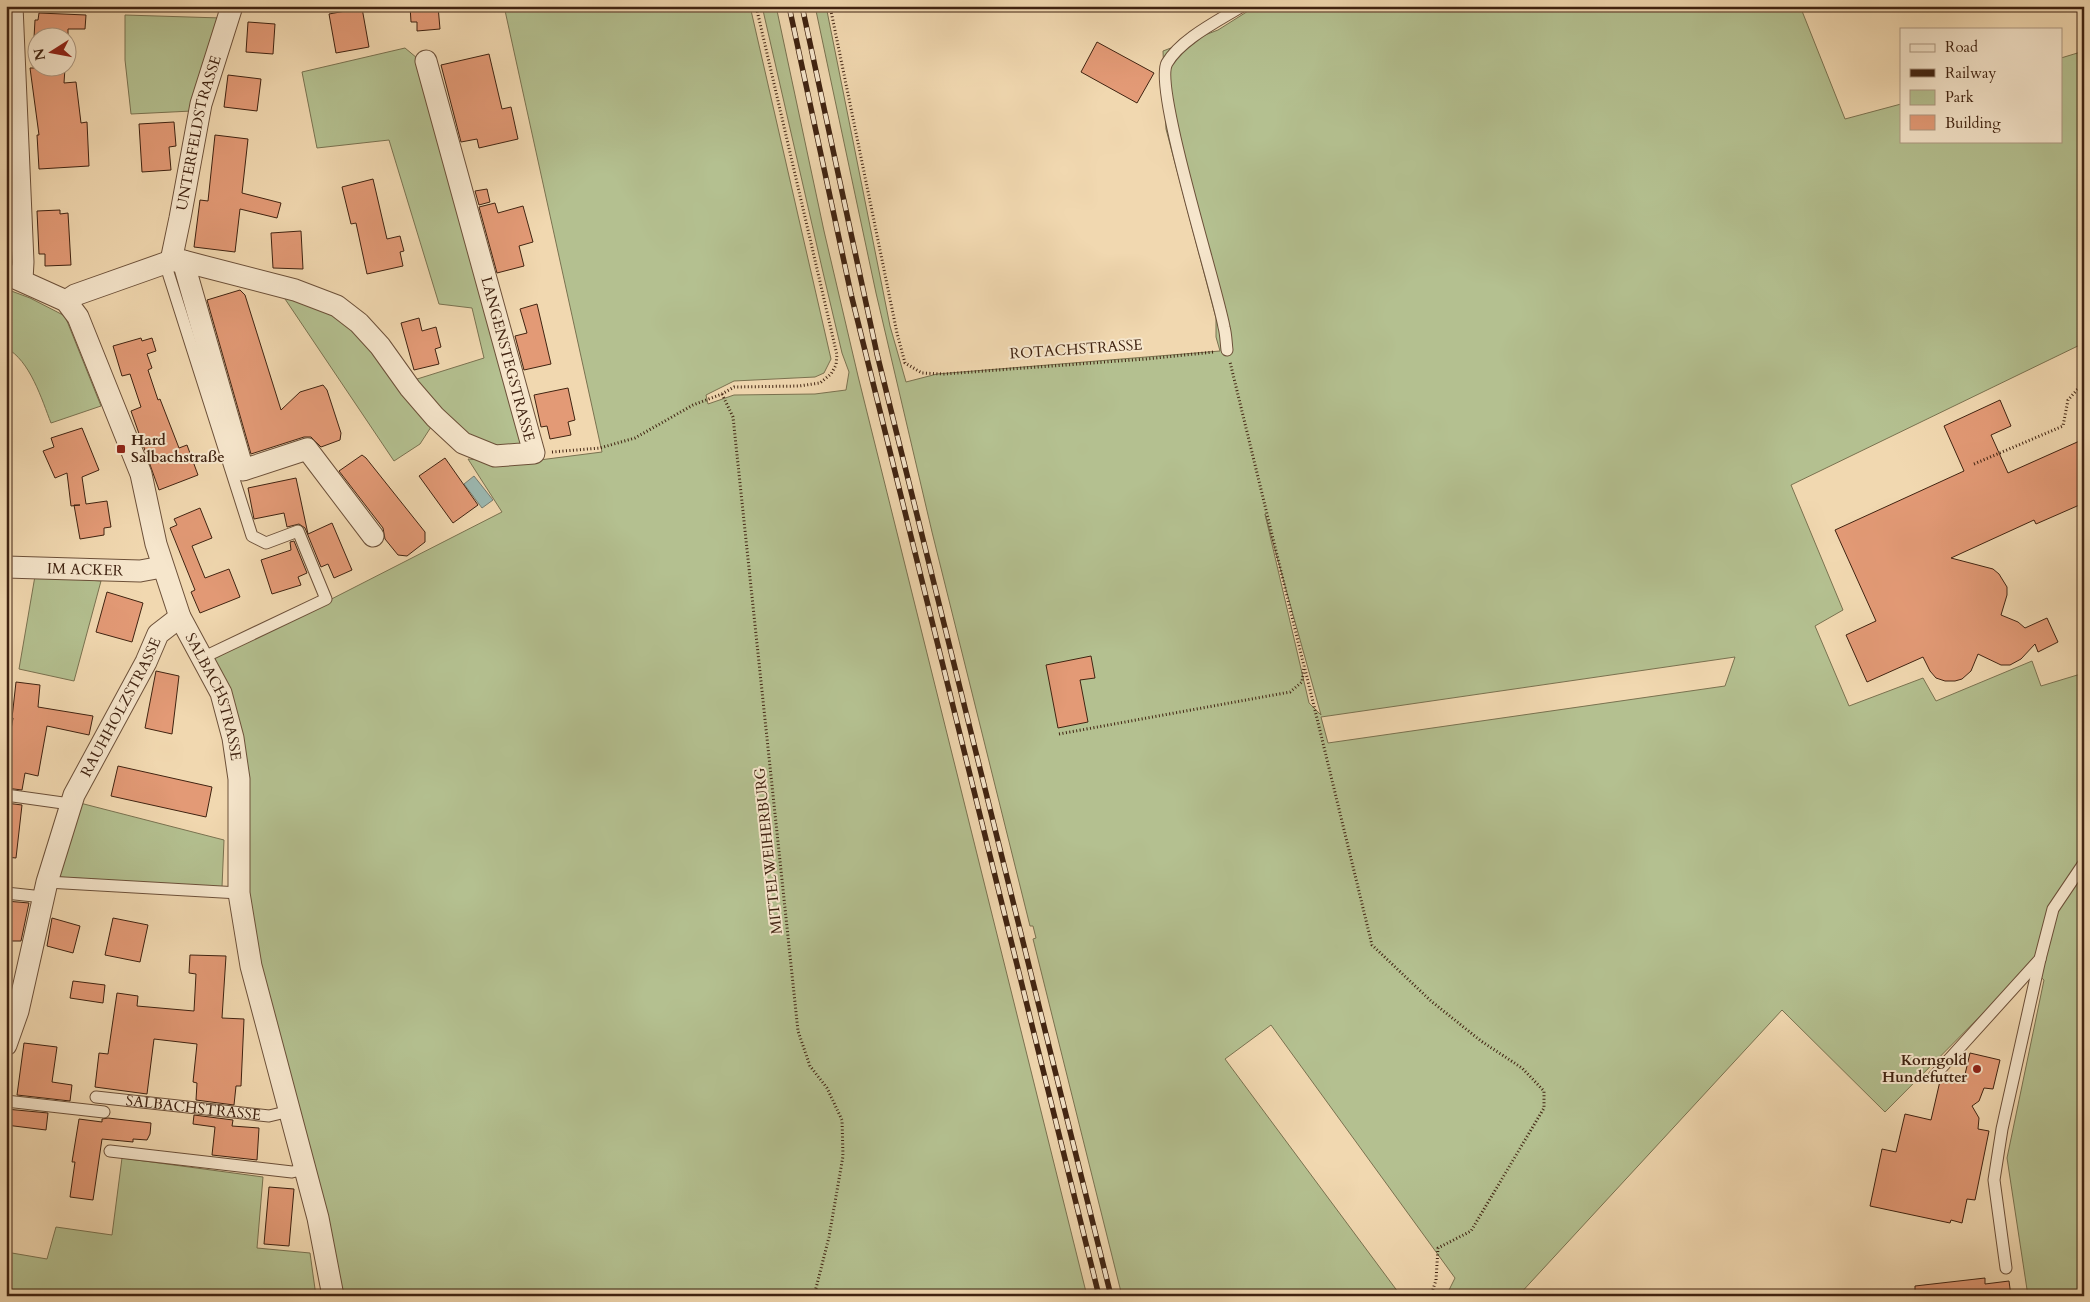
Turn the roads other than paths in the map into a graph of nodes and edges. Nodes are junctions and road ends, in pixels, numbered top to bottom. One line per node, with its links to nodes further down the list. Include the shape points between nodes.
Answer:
1 (12, 6): 6 (street, via 24,262)
2 (232, 6): 5 (street, UNTERFELDSTRASSE, via 201,104)
3 (1242, 6): 8 (lane, via 1178,48 1166,65 1166,96 1224,326)
4 (426, 61): 5 (street, LANGENSTEGSTRASSE, via 534,453 495,456 463,443 435,417 359,323 337,306 295,290)
5 (173, 262): 7 (street, via 75,295); 9 (street, via 243,470 307,448); 13 (lane, via 252,536 266,543 298,531 326,599)
6 (14, 277): 7 (street)
7 (66, 301): 11 (street, SALBACHSTRASSE, via 78,317 141,474)
8 (1227, 350)
9 (373, 536)
10 (6, 567): 11 (street, IM ACKER, via 140,571)
11 (162, 567): 12 (street, SALBACHSTRASSE)
12 (180, 617): 13 (street, SALBACHSTRASSE); 15 (street, RAUHHOLZSTRASSE, via 158,634 111,738)
13 (202, 658): 19 (street, SALBACHSTRASSE, via 221,693 239,779)
14 (6, 796): 15 (lane)
15 (70, 804): 17 (street, RAUHHOLZSTRASSE)
16 (2084, 863): 20 (lane, via 2053,909)
17 (45, 889): 18 (lane); 19 (lane); 21 (street, RAUHHOLZSTRASSE, via 18,1011)
18 (6, 893)
19 (239, 893): 25 (street, SALBACHSTRASSE, via 250,966)
20 (2040, 959): 22 (lane); 29 (lane, via 2002,1129 1994,1180)
21 (6, 1045)
22 (1934, 1076)
23 (96, 1097): 25 (lane, SALBACHSTRASSE, via 269,1116)
24 (6, 1101): 26 (lane)
25 (290, 1111): 28 (street, SALBACHSTRASSE)
26 (104, 1112)
27 (110, 1151): 28 (lane, via 292,1172)
28 (305, 1170): 30 (street, SALBACHSTRASSE)
29 (2006, 1268)
30 (333, 1296)

